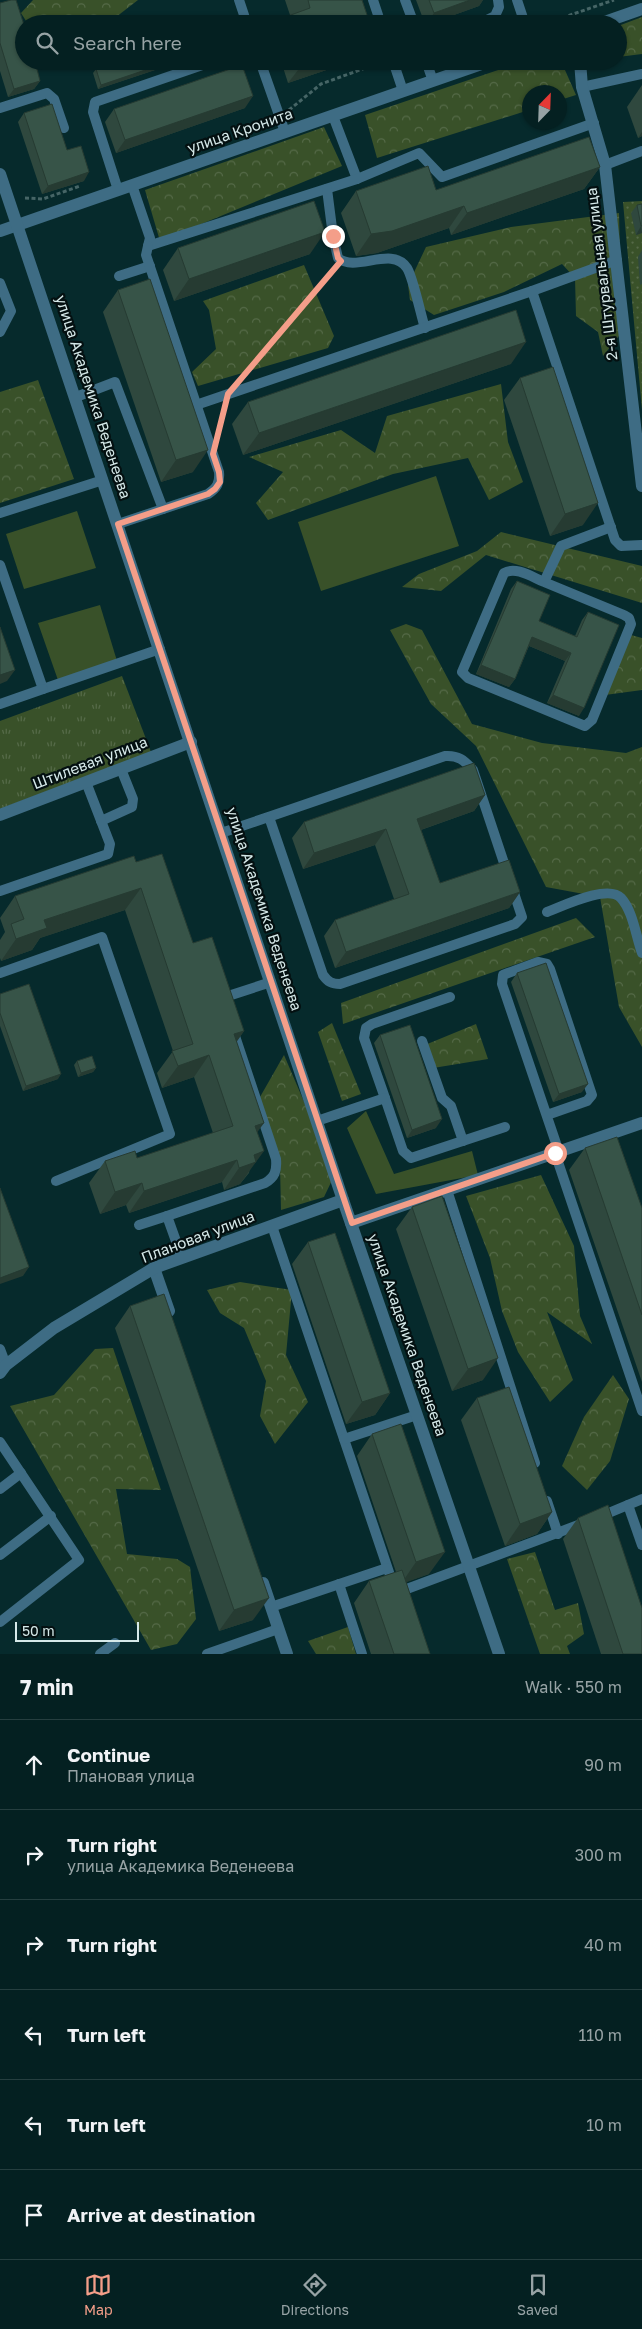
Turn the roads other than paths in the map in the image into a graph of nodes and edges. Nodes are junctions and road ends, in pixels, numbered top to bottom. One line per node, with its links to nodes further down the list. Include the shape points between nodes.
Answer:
1 (238, 0): 7 (lane)
2 (373, 0): 8 (lane)
3 (405, 0): 9 (lane)
4 (498, 0): 10 (lane)
5 (516, 0): 11 (lane)
6 (642, 9): 12 (street)
7 (244, 15)
8 (378, 15)
9 (411, 15)
10 (495, 15)
11 (522, 15)
12 (625, 15)
13 (188, 70): 34 (lane, via 95,102 93,112)
14 (263, 70): 27 (lane)
15 (396, 70): 22 (lane)
16 (429, 70): 20 (lane)
17 (464, 70): 20 (street, улица Кронита)
18 (581, 70): 21 (street, 2-я Штурвальная улица)
19 (642, 74): 21 (lane)
20 (433, 81): 22 (street, улица Кронита)
21 (582, 87): 25 (street, 2-я Штурвальная улица)
22 (403, 92): 24 (street, улица Кронита)
23 (0, 108): 26 (lane, via 47,93 54,99)
24 (333, 116): 27 (street, улица Кронита); 31 (lane)
25 (594, 123): 29 (street, 2-я Штурвальная улица); 31 (lane, via 442,177 419,153)
26 (64, 128)
27 (285, 132): 32 (street, улица Кронита)
28 (642, 151): 29 (lane)
29 (605, 165): 38 (street, 2-я Штурвальная улица)
30 (0, 174): 35 (street, улица Академика Веденеева)
31 (357, 179): 33 (lane)
32 (132, 185): 34 (street, улица Кронита); 37 (lane, via 150,238)
33 (327, 189): 37 (lane); 43 (lane, via 338,258 341,261 387,258 407,268)
34 (118, 190): 35 (street, улица Кронита)
35 (18, 224): 36 (street, улица Кронита); 45 (street, улица Академика Веденеева)
36 (0, 231)
37 (148, 246): 39 (lane, via 146,254)
38 (617, 260): 42 (lane); 48 (street, 2-я Штурвальная улица)
39 (150, 266): 40 (lane); 46 (lane)
40 (119, 276)
41 (0, 284): 44 (lane, via 11,312)
42 (532, 291): 43 (lane); 52 (lane)
43 (425, 328): 46 (lane)
44 (0, 332)
45 (76, 397): 47 (street, улица Академика Веденеева); 49 (lane, via 115,382)
46 (196, 405): 49 (lane, via 220,482 208,494)
47 (103, 480): 50 (lane); 51 (street, улица Академика Веденеева)
48 (642, 486)
49 (163, 509): 51 (lane)
50 (0, 513)
51 (118, 524): 56 (street, улица Академика Веденеева)
52 (611, 527): 53 (lane, via 615,540 621,546); 55 (lane, via 561,546)
53 (642, 545)
54 (0, 565): 57 (lane)
55 (544, 582): 55 (lane, via 518,571 510,569 504,572 462,672 468,678 585,726 592,720 631,624 624,615)
56 (160, 649): 57 (lane); 59 (street, улица Академика Веденеева)
57 (43, 689): 58 (lane)
58 (0, 704)
59 (191, 742): 60 (street, Штилевая улица); 65 (street, улица Академика Веденеева)
60 (121, 769): 61 (street, Штилевая улица); 64 (lane, via 133,803 127,810)
61 (86, 782): 62 (street, Штилевая улица); 64 (lane)
62 (0, 815)
63 (269, 817): 63 (lane, via 445,756 455,756 465,760 473,770 522,917 515,924 334,984 323,975); 65 (lane)
64 (101, 821): 66 (lane, via 110,844 108,854)
65 (221, 833): 70 (street, улица Академика Веденеева)
66 (0, 891)
67 (547, 912): 68 (lane, via 601,893 611,893 620,897 626,906)
68 (642, 953)
69 (0, 973): 80 (lane, via 102,937 170,1134)
70 (271, 982): 75 (street, улица Академика Веденеева); 83 (lane, via 224,1003 277,1170 264,1183)
71 (450, 997): 73 (lane, via 366,1028 364,1038)
72 (422, 1041): 78 (lane, via 442,1098 451,1106)
73 (385, 1098): 75 (lane); 78 (lane, via 406,1155 417,1157)
74 (547, 1115): 74 (lane, via 501,980 508,973 538,962 547,964 550,969 592,1095 587,1101); 79 (lane)
75 (317, 1121): 82 (street, улица Академика Веденеева)
76 (642, 1123): 79 (street)
77 (505, 1127): 78 (lane)
78 (463, 1141)
79 (557, 1152): 81 (street); 92 (lane)
80 (56, 1181)
81 (447, 1190): 84 (street); 96 (lane)
82 (343, 1200): 84 (street, улица Академика Веденеева); 86 (street, Плановая улица)
83 (167, 1216): 85 (lane); 87 (lane)
84 (352, 1223): 93 (street, улица Академика Веденеева)
85 (139, 1225)
86 (272, 1226): 87 (street, Плановая улица); 94 (lane)
87 (182, 1258): 88 (street, Плановая улица)
88 (154, 1268): 89 (street); 91 (street, Плановая улица, via 54,1328)
89 (172, 1320)
90 (0, 1349): 91 (lane)
91 (3, 1369)
92 (642, 1410)
93 (417, 1415): 94 (lane); 106 (street, улица Академика Веденеева)
94 (344, 1439): 107 (lane)
95 (0, 1442): 97 (lane)
96 (537, 1469)
97 (21, 1473): 99 (lane); 102 (lane)
98 (543, 1488): 103 (lane)
99 (0, 1489)
100 (642, 1499): 101 (lane)
101 (628, 1505): 103 (lane); 104 (lane)
102 (51, 1516): 105 (lane); 111 (lane, via 79,1560)
103 (558, 1534): 106 (lane)
104 (642, 1545)
105 (0, 1555)
106 (469, 1567): 107 (lane, via 397,1597); 118 (street, улица Академика Веденеева)
107 (387, 1568): 109 (lane)
108 (258, 1570): 110 (street)
109 (339, 1584): 110 (lane); 117 (lane)
110 (271, 1607): 112 (street)
111 (0, 1622)
112 (278, 1629): 115 (lane); 116 (street)
113 (115, 1643): 114 (lane)
114 (100, 1654)
115 (207, 1654)
116 (287, 1654)
117 (362, 1654)
118 (499, 1654)

